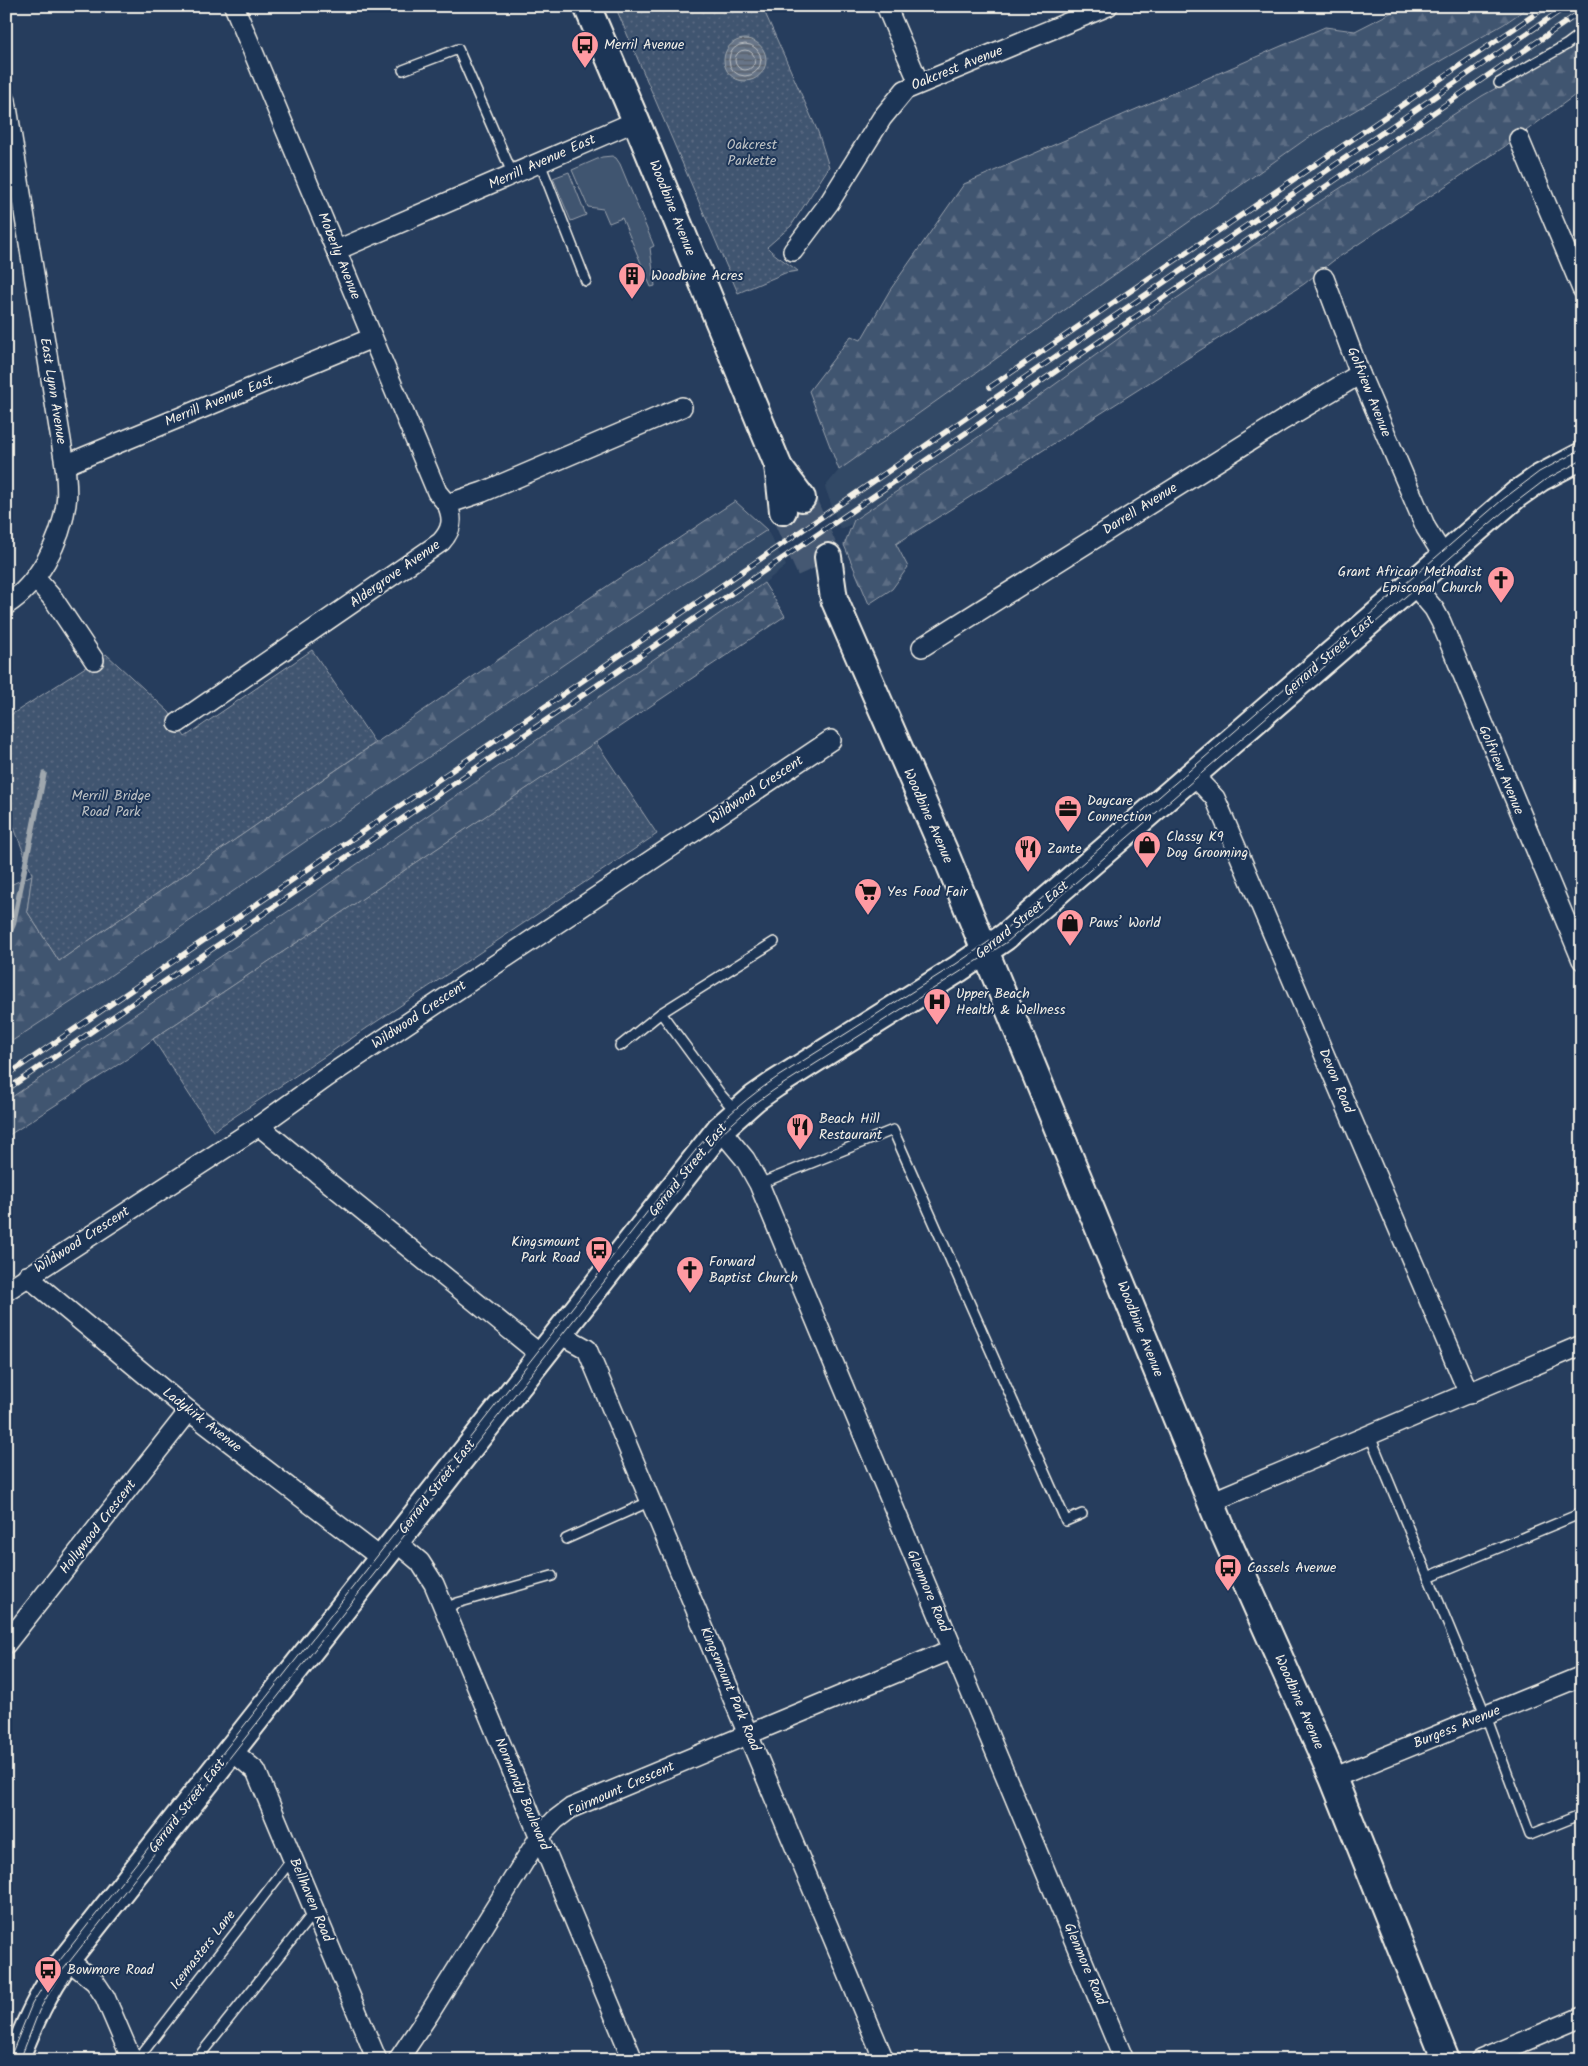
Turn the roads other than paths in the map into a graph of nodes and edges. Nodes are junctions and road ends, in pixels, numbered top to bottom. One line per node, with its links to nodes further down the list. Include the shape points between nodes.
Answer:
1 (234, 6): 14 (street, Moberly Avenue)
2 (587, 6): 10 (main road, Woodbine Avenue)
3 (886, 6): 7 (street)
4 (1108, 6): 7 (street, Oakcrest Avenue)
5 (1582, 33): 8 (lane)
6 (403, 70): 13 (lane, via 458,49)
7 (918, 83): 15 (street, Oakcrest Avenue, via 905,90 882,118 829,203)
8 (1499, 83)
9 (6, 101): 23 (street, East Lynn Avenue)
10 (636, 121): 12 (street, Merrill Avenue East); 25 (main road, Woodbine Avenue)
11 (1519, 139): 18 (street)
12 (540, 163): 13 (street, Merrill Avenue East); 17 (lane)
13 (513, 175): 14 (street, Merrill Avenue East)
14 (337, 250): 19 (street, Moberly Avenue)
15 (793, 251)
16 (1324, 278): 20 (street, Golfview Avenue)
17 (586, 281)
18 (1582, 289)
19 (372, 338): 23 (street, Merrill Avenue East); 24 (street, Moberly Avenue, via 438,492)
20 (1360, 374): 26 (street, Golfview Avenue, via 1429,535); 31 (street, Darrell Avenue)
21 (682, 408): 24 (street, via 483,492)
22 (1582, 456): 26 (main road, Gerrard Street East, via 1517,494)
23 (65, 465): 28 (street, East Lynn Avenue, via 64,517)
24 (447, 504): 33 (street, Aldergrove Avenue, via 452,514 452,525 441,542)
25 (793, 504)
26 (1444, 557): 29 (main road, Gerrard Street East)
27 (819, 564): 37 (main road, Woodbine Avenue, via 945,853)
28 (36, 579): 30 (street, East Lynn Avenue); 32 (street)
29 (1413, 584): 35 (main road, Gerrard Street East); 38 (street, Golfview Avenue, via 1441,622)
30 (6, 605)
31 (922, 647)
32 (94, 660)
33 (178, 723)
34 (832, 740): 42 (street, Wildwood Crescent, via 327,1077)
35 (1193, 774): 37 (main road, Gerrard Street East, via 1030,916); 49 (street, Devon Road, via 1215,798)
36 (774, 942): 39 (lane)
37 (984, 951): 41 (main road, Gerrard Street East, via 789,1075); 53 (main road, Woodbine Avenue)
38 (1582, 960)
39 (661, 1013): 40 (lane); 41 (lane, via 722,1096)
40 (620, 1046)
41 (728, 1121): 43 (street, Glenmore Road); 46 (main road, Gerrard Street East)
42 (259, 1126): 44 (street, Wildwood Crescent); 48 (street)
43 (759, 1184): 55 (lane, via 893,1130 1066,1521); 62 (street, Glenmore Road)
44 (27, 1276): 45 (street, Wildwood Crescent); 50 (street, Ladykirk Avenue)
45 (6, 1290)
46 (558, 1333): 48 (main road, Gerrard Street East); 52 (street, Kingsmount Park Road, via 586,1349)
47 (1582, 1345): 49 (street)
48 (541, 1355): 57 (main road, Gerrard Street East)
49 (1469, 1394): 51 (street)
50 (189, 1411): 57 (street, Ladykirk Avenue); 61 (street, Hollywood Crescent)
51 (1370, 1436): 53 (street); 59 (lane)
52 (651, 1501): 56 (lane); 65 (street, Kingsmount Park Road)
53 (1211, 1502): 67 (main road, Woodbine Avenue)
54 (1582, 1513): 59 (lane)
55 (1082, 1514)
56 (566, 1539)
57 (388, 1550): 60 (street, Normandy Boulevard, via 426,1570); 66 (main road, Gerrard Street East)
58 (552, 1576): 60 (lane)
59 (1428, 1577): 64 (lane)
60 (444, 1609): 69 (street, Normandy Boulevard)
61 (6, 1644)
62 (953, 1649): 65 (street, Fairmount Crescent); 82 (street, Glenmore Road)
63 (1582, 1676): 64 (street, Burgess Avenue)
64 (1486, 1716): 67 (street, Burgess Avenue); 68 (lane, via 1530,1835)
65 (749, 1734): 69 (street, Fairmount Crescent, via 571,1808); 81 (street, Kingsmount Park Road)
66 (231, 1750): 70 (street, Bellhaven Road, via 256,1771); 72 (main road, Gerrard Street East)
67 (1333, 1778): 83 (main road, Woodbine Avenue)
68 (1582, 1814)
69 (540, 1836): 79 (street, Fairmount Crescent); 80 (street, Normandy Boulevard)
70 (293, 1858): 71 (street, Bellhaven Road); 76 (lane, Icemasters Lane)
71 (315, 1911): 77 (lane); 78 (street, Bellhaven Road)
72 (67, 1959): 74 (main road, Gerrard Street East, via 40,2001); 75 (street, via 95,1982 105,1997)
73 (1582, 2016): 84 (street)
74 (15, 2060)
75 (132, 2060)
76 (137, 2060)
77 (196, 2060)
78 (377, 2060)
79 (398, 2060)
80 (633, 2060)
81 (884, 2060)
82 (1124, 2060)
83 (1446, 2060)
84 (1480, 2060)

